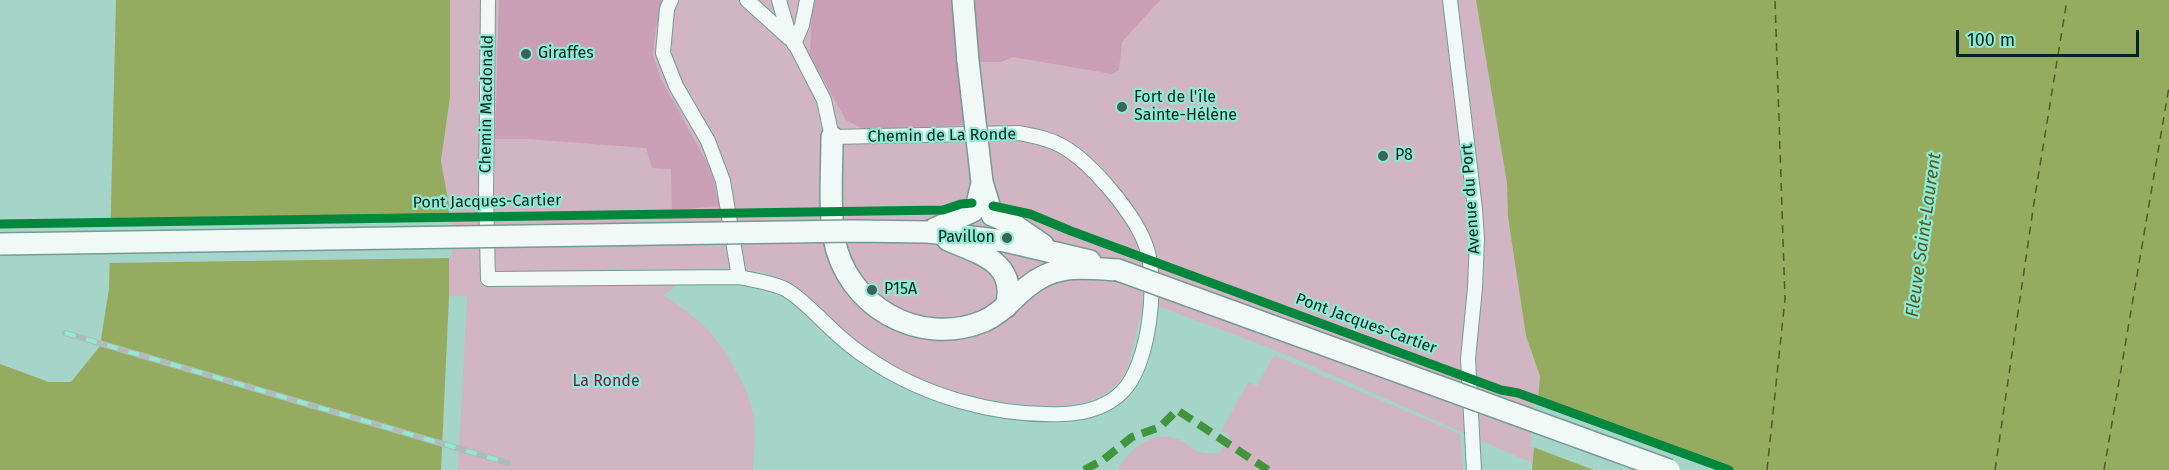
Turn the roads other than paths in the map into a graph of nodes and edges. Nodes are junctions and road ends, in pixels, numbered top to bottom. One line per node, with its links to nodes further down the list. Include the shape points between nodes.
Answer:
1 (488, 0): 16 (street, Chemin Macdonald)
2 (671, 0): 15 (street, via 664,26 663,53 676,86 708,141 723,181)
3 (747, 0): 8 (street)
4 (779, 0): 8 (street)
5 (807, 0): 8 (street)
6 (963, 0): 10 (main road, bridge)
7 (1449, 0): 18 (street, Avenue du Port, via 1476,219 1468,359)
8 (795, 44): 9 (street, via 818,84)
9 (832, 137): 15 (street, Chemin de La Ronde, via 1018,133 1059,144 1085,161 1141,234 1151,266 1149,324 1130,383 1103,405 1063,414 966,403 916,385 865,357 785,288); 17 (main road, via 834,237 845,272 862,295 899,321 935,329 966,327)
10 (982, 182): 11 (main road, via 973,211); 13 (main road, via 992,214)
11 (928, 232): 12 (main road, Pont Jacques-Cartier, bridge); 13 (main road, Pont Jacques-Cartier); 17 (main road, via 998,265 1008,283)
12 (0, 244)
13 (1051, 250): 14 (main road, Pont Jacques-Cartier)
14 (1118, 270): 17 (main road, via 1054,270 1027,286); 19 (main road, Pont Jacques-Cartier, bridge)
15 (739, 277): 16 (street, Chemin de La Ronde)
16 (488, 279)
17 (1006, 307)
18 (1474, 470)
19 (1669, 470)

